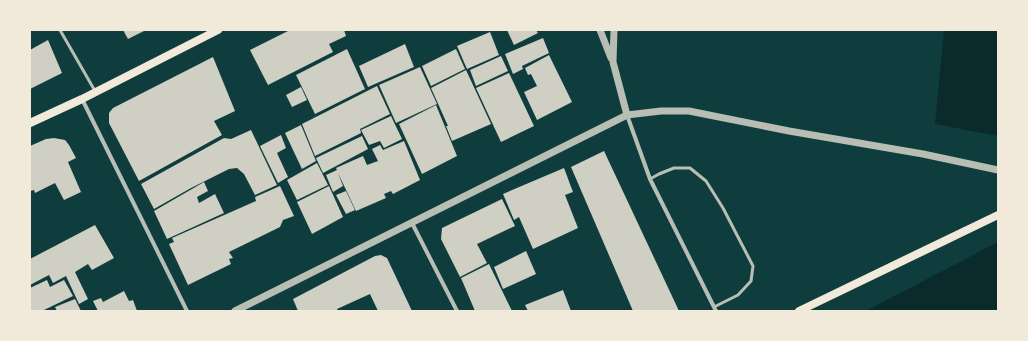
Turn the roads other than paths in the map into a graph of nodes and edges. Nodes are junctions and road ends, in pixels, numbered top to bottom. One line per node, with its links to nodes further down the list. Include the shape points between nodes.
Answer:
1 (60, 30): 6 (lane)
2 (218, 30): 6 (main road)
3 (600, 30): 5 (street)
4 (614, 30): 5 (street)
5 (613, 62): 8 (street)
6 (95, 92): 7 (main road)
7 (82, 99): 9 (main road); 16 (street)
8 (627, 115): 10 (street, via 689,111); 11 (street); 13 (street)
9 (30, 123)
10 (998, 170)
11 (650, 179): 14 (street); 14 (lane, via 674,168 690,168 706,181 750,259 753,266 751,281 738,295)
12 (998, 215): 15 (main road)
13 (412, 223): 17 (street); 18 (street)
14 (715, 309)
15 (802, 310)
16 (187, 311)
17 (235, 311)
18 (457, 311)

